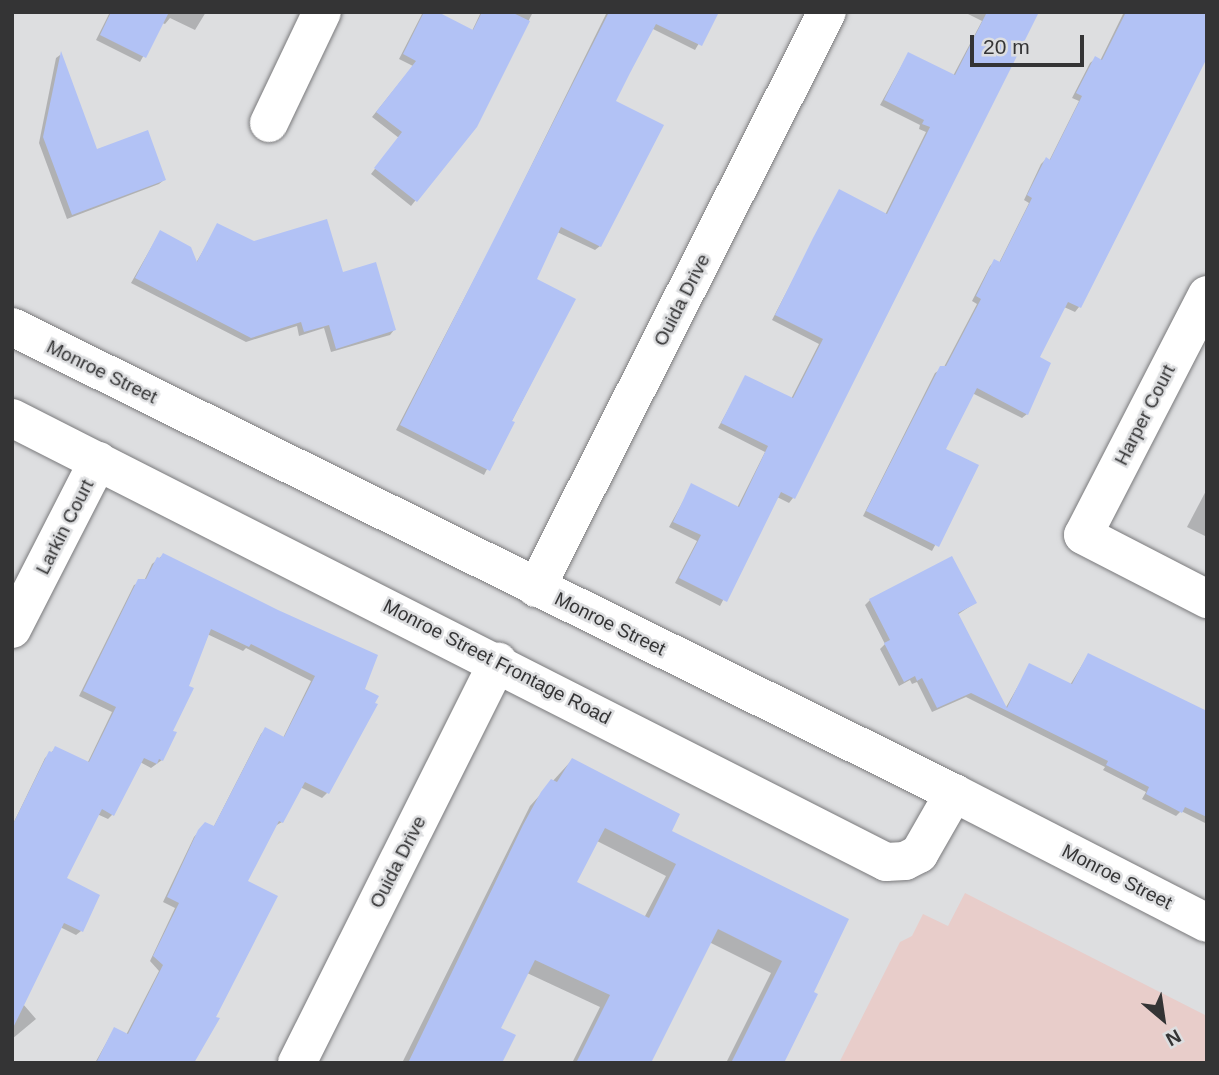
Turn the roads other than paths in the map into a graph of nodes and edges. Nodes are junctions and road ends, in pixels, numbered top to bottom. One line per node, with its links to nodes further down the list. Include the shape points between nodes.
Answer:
1 (322, 12): 3 (street)
2 (827, 12): 8 (street, Ouida Drive)
3 (269, 123)
4 (1207, 295): 9 (street, Harper Court, via 1083,535)
5 (12, 327): 8 (street, Monroe Street)
6 (12, 418): 7 (street, Monroe Street Frontage Road)
7 (98, 461): 10 (street, Larkin Court); 11 (street, Monroe Street Frontage Road)
8 (536, 588): 12 (street, Monroe Street)
9 (1207, 599)
10 (12, 629)
11 (498, 662): 12 (street, Monroe Street Frontage Road, via 886,862 905,861 919,853); 14 (street, Ouida Drive)
12 (954, 793): 13 (street, Monroe Street)
13 (1207, 923)
14 (297, 1063)

